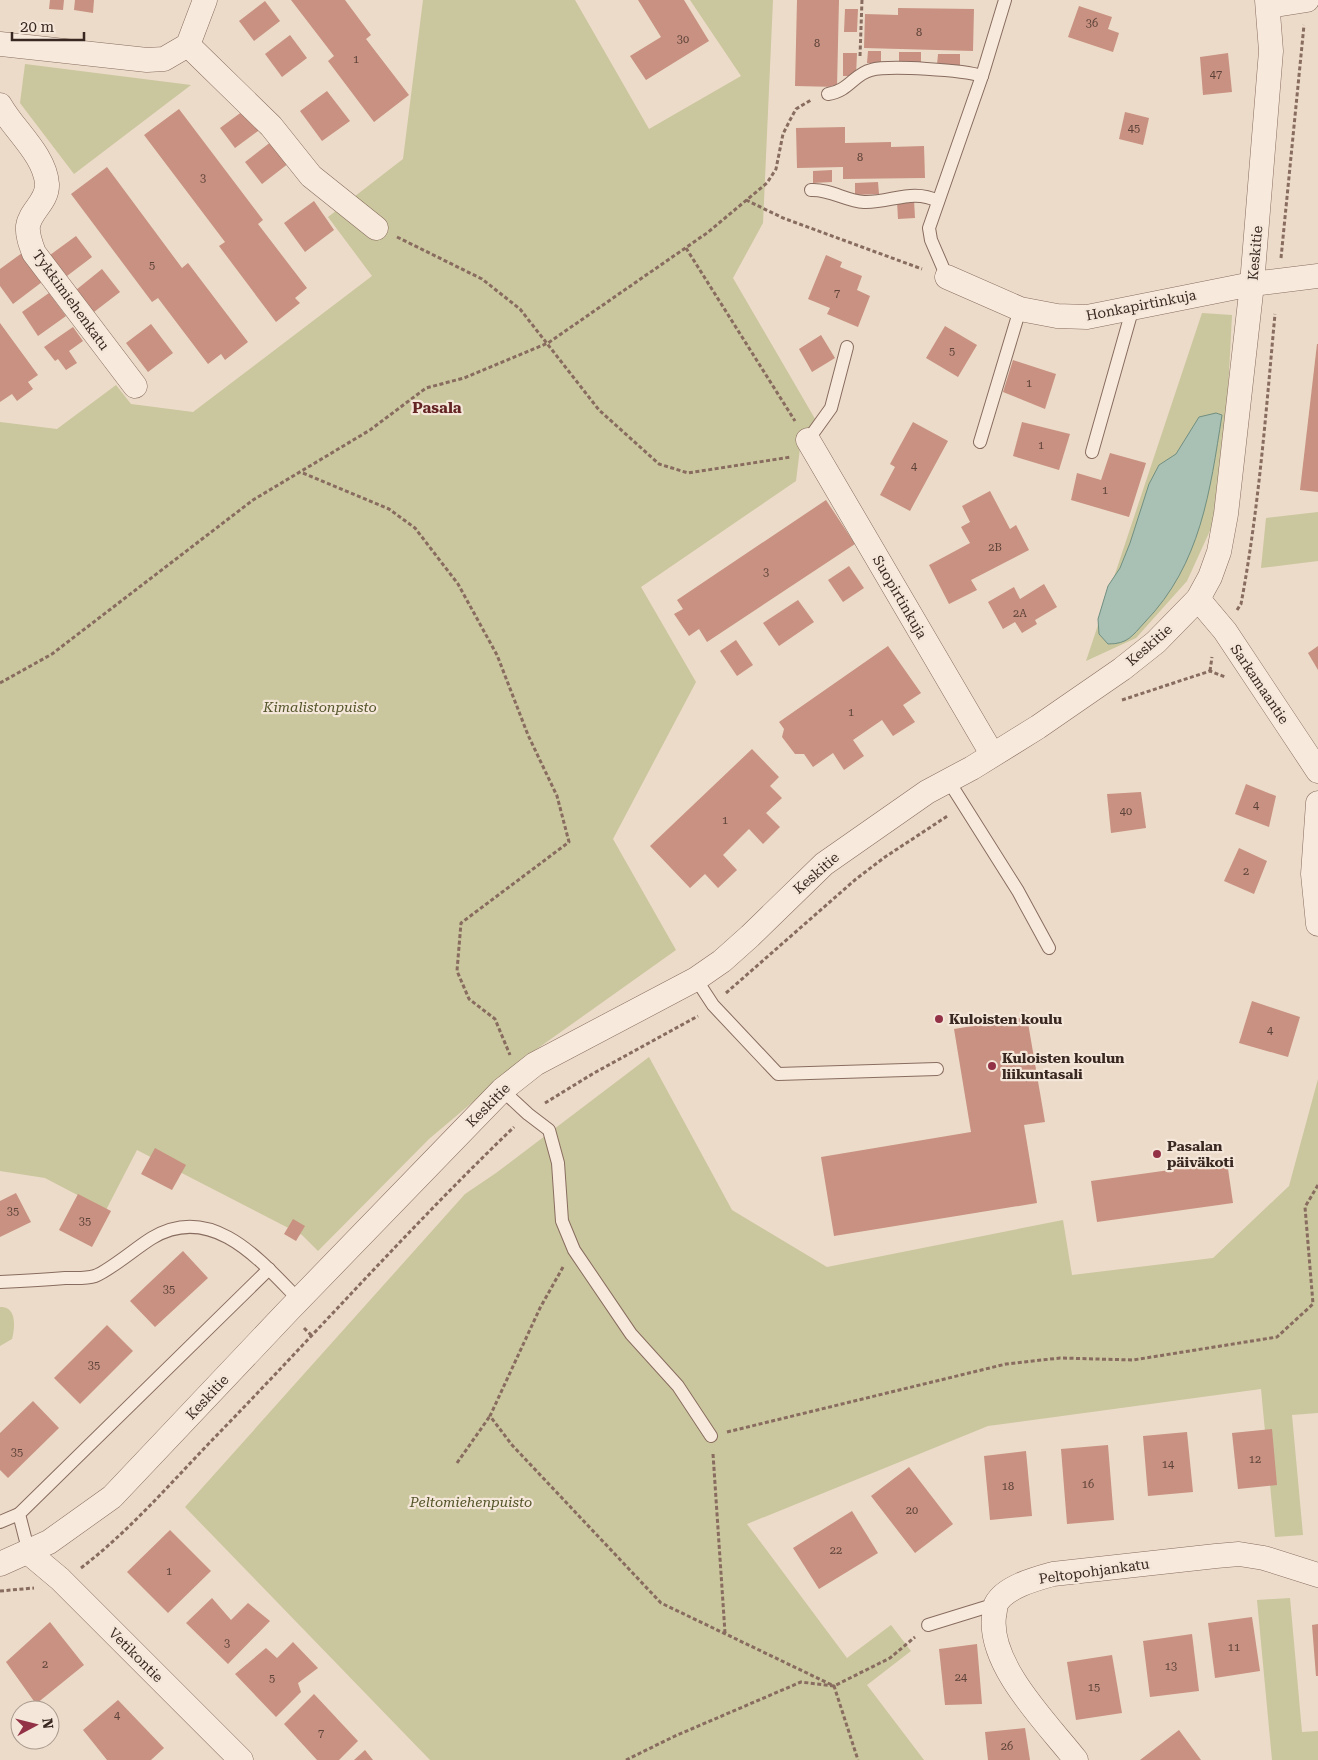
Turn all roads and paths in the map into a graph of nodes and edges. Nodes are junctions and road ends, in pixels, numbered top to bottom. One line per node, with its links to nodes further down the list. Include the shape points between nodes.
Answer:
1 (204, 0): 7 (street)
2 (862, 0): 8 (path, via 860,61)
3 (1006, 0): 9 (lane)
4 (1307, 0): 5 (street)
5 (1268, 3): 19 (street, Keskitie, via 1271,51)
6 (0, 44): 7 (street, via 147,60 164,59)
7 (188, 45): 15 (street, via 271,126 311,176)
8 (866, 72): 9 (lane, via 895,69); 10 (lane, via 845,89)
9 (982, 76): 14 (lane)
10 (828, 94): 13 (path, via 796,108 783,134 776,169 767,182)
11 (0, 105): 24 (street, Tykkimiehenkatu, via 39,159 45,173 47,186 43,200 28,226 34,252)
12 (811, 190): 14 (lane, via 864,202 909,194)
13 (746, 200): 16 (path); 18 (path, via 783,218)
14 (938, 201): 18 (lane, via 929,228)
15 (376, 228): 22 (path, via 482,279 520,309)
16 (686, 248): 22 (path); 26 (path)
17 (1318, 276): 19 (street, Honkapirtinkuja)
18 (947, 278): 21 (street, Honkapirtinkuja)
19 (1252, 284): 20 (street, Honkapirtinkuja); 29 (street, Keskitie, via 1226,514 1219,552)
20 (1133, 307): 21 (street, Honkapirtinkuja, via 1087,317 1057,316); 27 (lane)
21 (1020, 309): 25 (lane)
22 (548, 343): 26 (path, via 599,410 659,464 688,473); 28 (path, via 464,378 426,388 370,430)
23 (847, 347): 26 (lane, via 832,408)
24 (135, 386)
25 (980, 442)
26 (811, 446): 33 (street, Suopirtinkuja)
27 (1092, 452)
28 (302, 473): 31 (path, via 253,500 52,654); 43 (path, via 389,509 415,528 458,584 498,655 528,734 557,796 569,842 461,923 457,971 469,999 496,1019)
29 (1198, 599): 33 (street, Keskitie, via 1156,642 1122,669 1038,727); 34 (street, Sarkamaantie, via 1225,631)
30 (1210, 671): 32 (path)
31 (0, 683)
32 (1116, 702)
33 (992, 754): 35 (street, Keskitie)
34 (1318, 771)
35 (948, 780): 37 (lane); 40 (street, Keskitie, via 824,864 750,936)
36 (1318, 803): 38 (street, via 1313,874)
37 (963, 805): 39 (lane, via 1018,891); 41 (path, via 856,879)
38 (1318, 924)
39 (1049, 948)
40 (696, 979): 41 (lane); 43 (street, Keskitie, via 535,1064)
41 (712, 1005): 42 (lane, via 778,1074); 44 (path, via 695,1018 594,1073)
42 (937, 1070)
43 (510, 1083): 44 (lane); 49 (street, Keskitie)
44 (528, 1114): 46 (lane, via 549,1130 558,1163 562,1221); 58 (path, via 452,1186 321,1328 133,1522 97,1556)
45 (1318, 1185): 51 (path, via 1305,1208 1313,1304 1277,1337 1133,1360 1060,1358 1006,1364)
46 (574, 1250): 50 (path, via 540,1308); 51 (lane, via 631,1334 678,1386)
47 (269, 1269): 48 (lane, via 223,1233 185,1226 163,1231 96,1276); 49 (lane); 53 (lane)
48 (0, 1282)
49 (299, 1300): 55 (street, Keskitie, via 112,1497)
50 (490, 1416): 52 (path); 62 (path, via 512,1446 661,1603)
51 (712, 1436): 62 (path)
52 (457, 1463)
53 (19, 1514): 54 (lane); 55 (lane)
54 (0, 1522)
55 (29, 1553): 56 (street, Keskitie); 58 (street, Vetikontie)
56 (0, 1564)
57 (1318, 1575): 60 (street, Peltopohjankatu, via 1264,1558 1239,1554 1216,1556 1053,1574 1026,1581)
58 (60, 1579): 59 (path, via 41,1587); 64 (street, Vetikontie)
59 (0, 1591)
60 (996, 1604): 61 (lane); 67 (street, via 993,1626 998,1650 1010,1677)
61 (928, 1625): 63 (path, via 890,1658)
62 (725, 1633): 63 (path)
63 (834, 1686): 65 (path, via 801,1682); 66 (path)
64 (241, 1760)
65 (626, 1760)
66 (858, 1760)
67 (1076, 1760)

